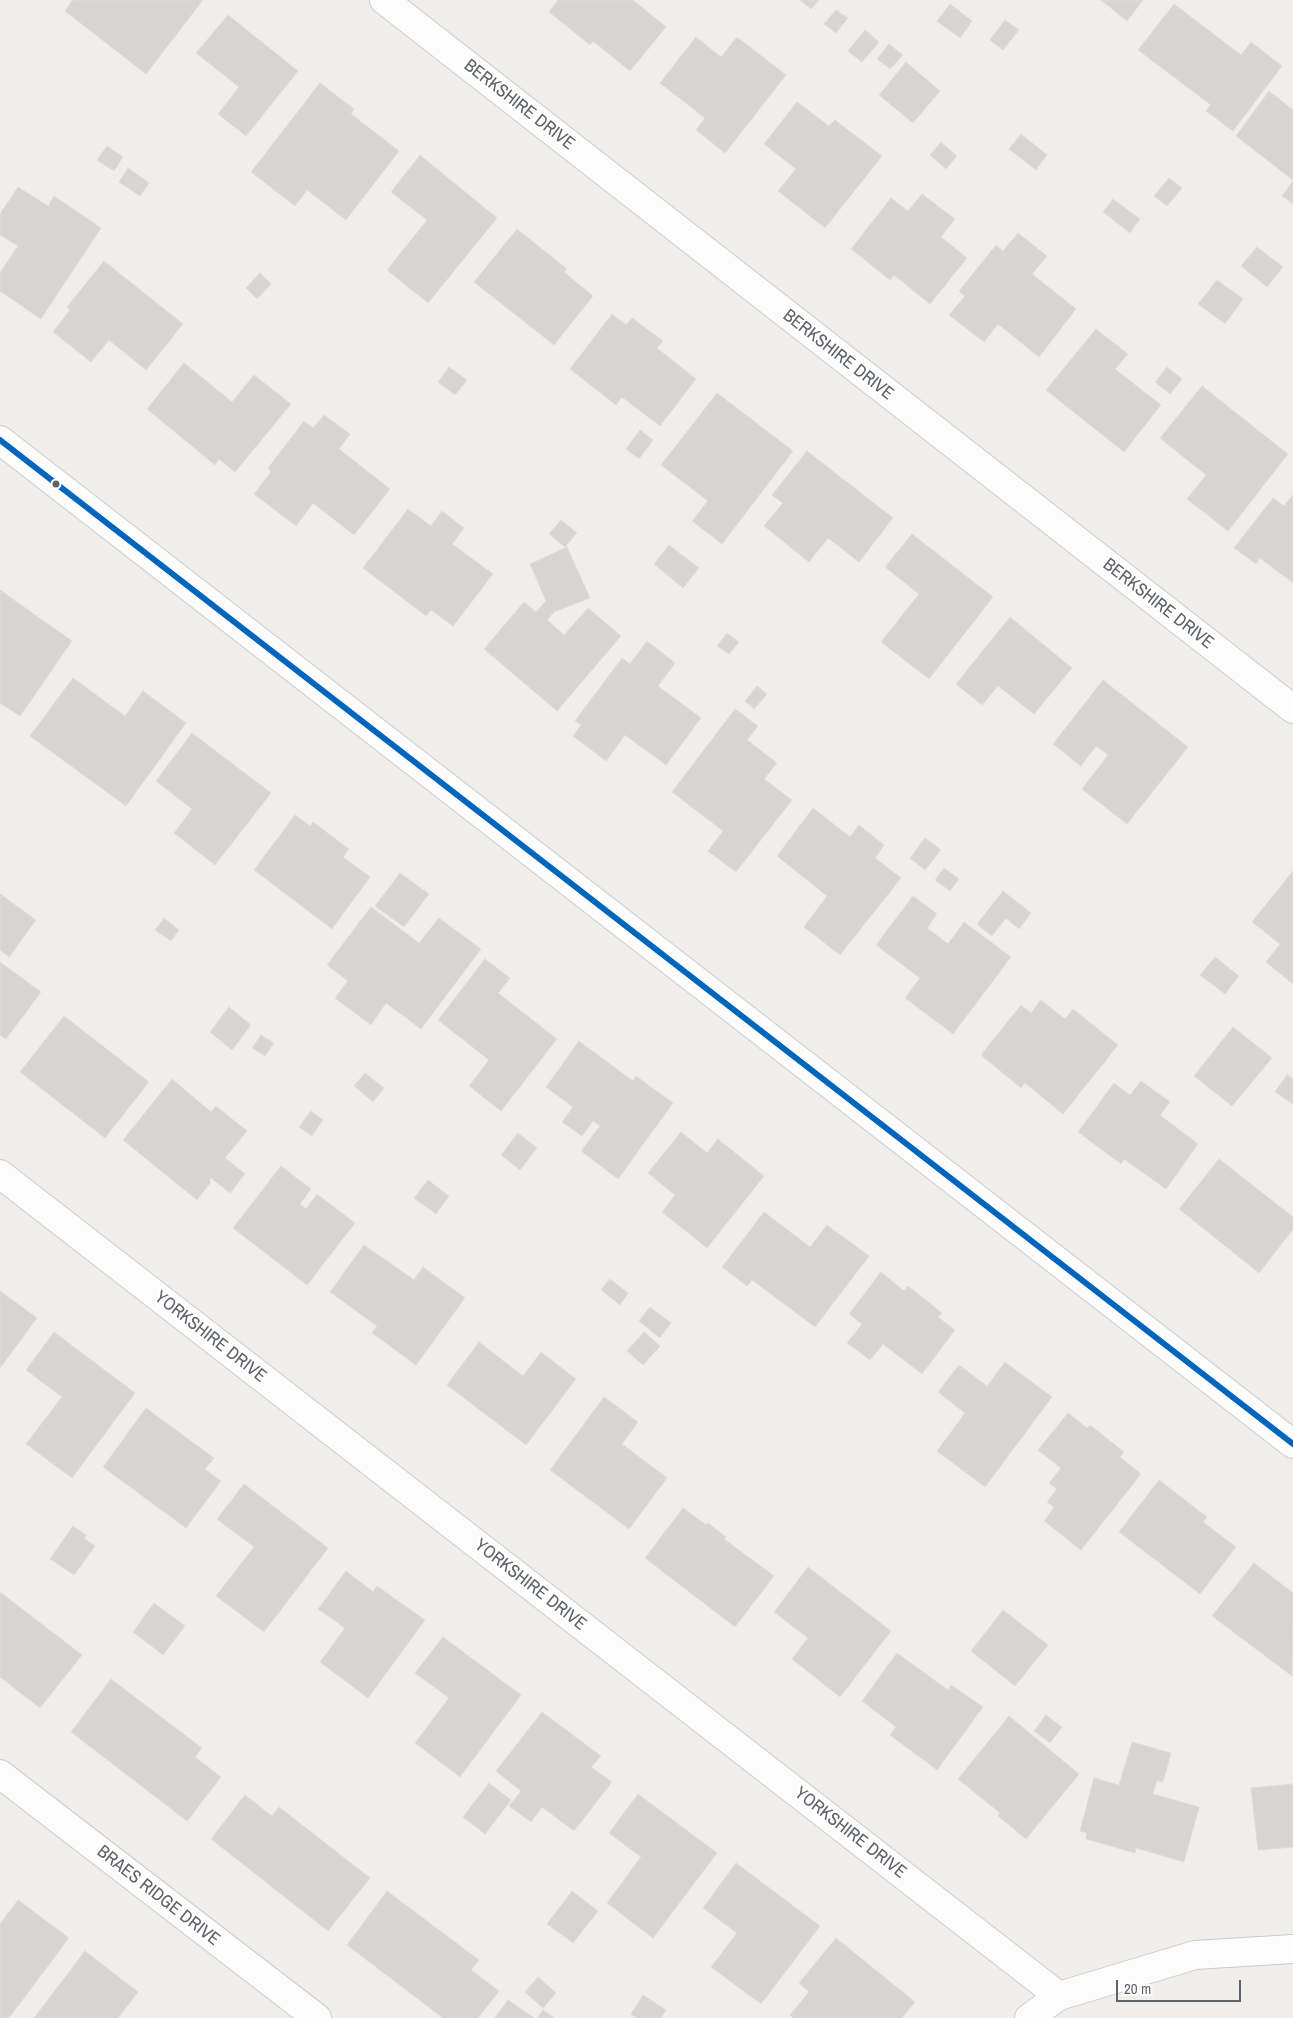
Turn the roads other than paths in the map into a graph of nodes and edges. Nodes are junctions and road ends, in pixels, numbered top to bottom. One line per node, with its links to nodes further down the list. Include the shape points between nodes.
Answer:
1 (384, 0): 3 (street, BERKSHIRE DRIVE)
2 (0, 440): 5 (street)
3 (1293, 709)
4 (0, 1174): 8 (street, YORKSHIRE DRIVE)
5 (1293, 1444)
6 (0, 1774): 9 (street, BRAES RIDGE DRIVE)
7 (1293, 1949): 8 (street, via 1195,1955)
8 (1059, 1996): 10 (street)
9 (317, 2018)
10 (1029, 2018)

